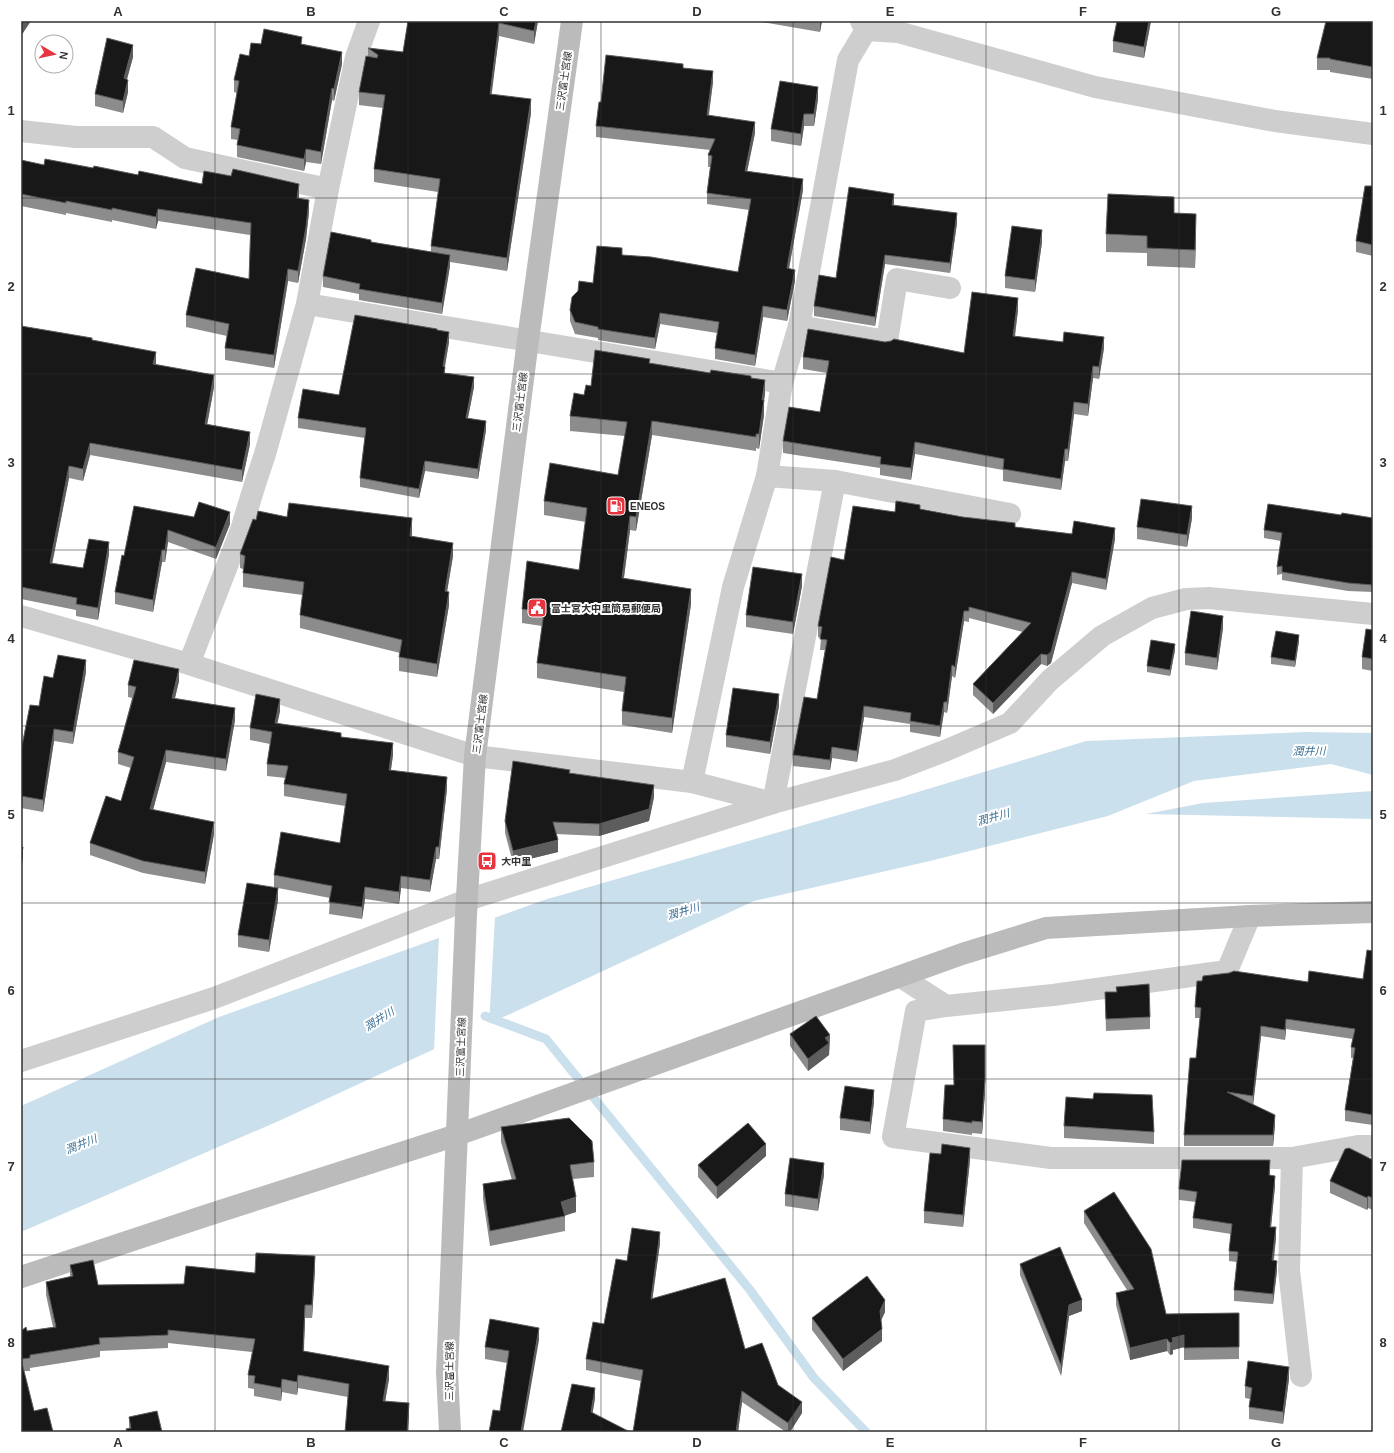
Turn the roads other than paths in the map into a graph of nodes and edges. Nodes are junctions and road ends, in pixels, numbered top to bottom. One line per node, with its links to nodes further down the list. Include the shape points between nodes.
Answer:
1 (368, 21): 6 (street, via 356,57)
2 (572, 21): 10 (street, 三沢富士宮線)
3 (864, 25): 5 (street, via 898,32 1095,87 1275,121); 9 (street, via 848,60)
4 (21, 131): 6 (street, via 76,137 153,137 185,158)
5 (1373, 134)
6 (328, 189): 8 (street)
7 (950, 288): 9 (street, via 897,279 887,341)
8 (307, 304): 10 (street); 17 (street, via 242,530)
9 (799, 326): 11 (street)
10 (528, 340): 11 (street); 18 (street, 三沢富士宮線)
11 (782, 383): 12 (street)
12 (767, 476): 13 (street); 19 (street, via 733,587)
13 (835, 481): 14 (street); 20 (street)
14 (1010, 514)
15 (1373, 614): 20 (street, via 1209,598 1186,599 1152,608 1102,636 1050,680 1010,723 895,770)
16 (21, 616): 17 (street)
17 (189, 664): 18 (street)
18 (475, 756): 19 (street); 21 (street, 三沢富士宮線)
19 (692, 782): 20 (street)
20 (773, 803): 21 (street)
21 (467, 907): 26 (street, via 214,998); 27 (street, 三沢富士宮線)
22 (1373, 912): 23 (street)
23 (1250, 916): 24 (street, via 1046,928 962,954); 25 (street, via 1227,971 1053,996)
24 (901, 977): 25 (street); 27 (street)
25 (946, 1006): 29 (street, via 916,1011 893,1138 1051,1158)
26 (21, 1061)
27 (457, 1135): 30 (street); 32 (street, 三沢富士宮線, via 447,1372)
28 (1373, 1146): 29 (street, via 1358,1146)
29 (1292, 1158): 31 (street, via 1289,1270)
30 (21, 1277)
31 (1301, 1376)
32 (450, 1432)

